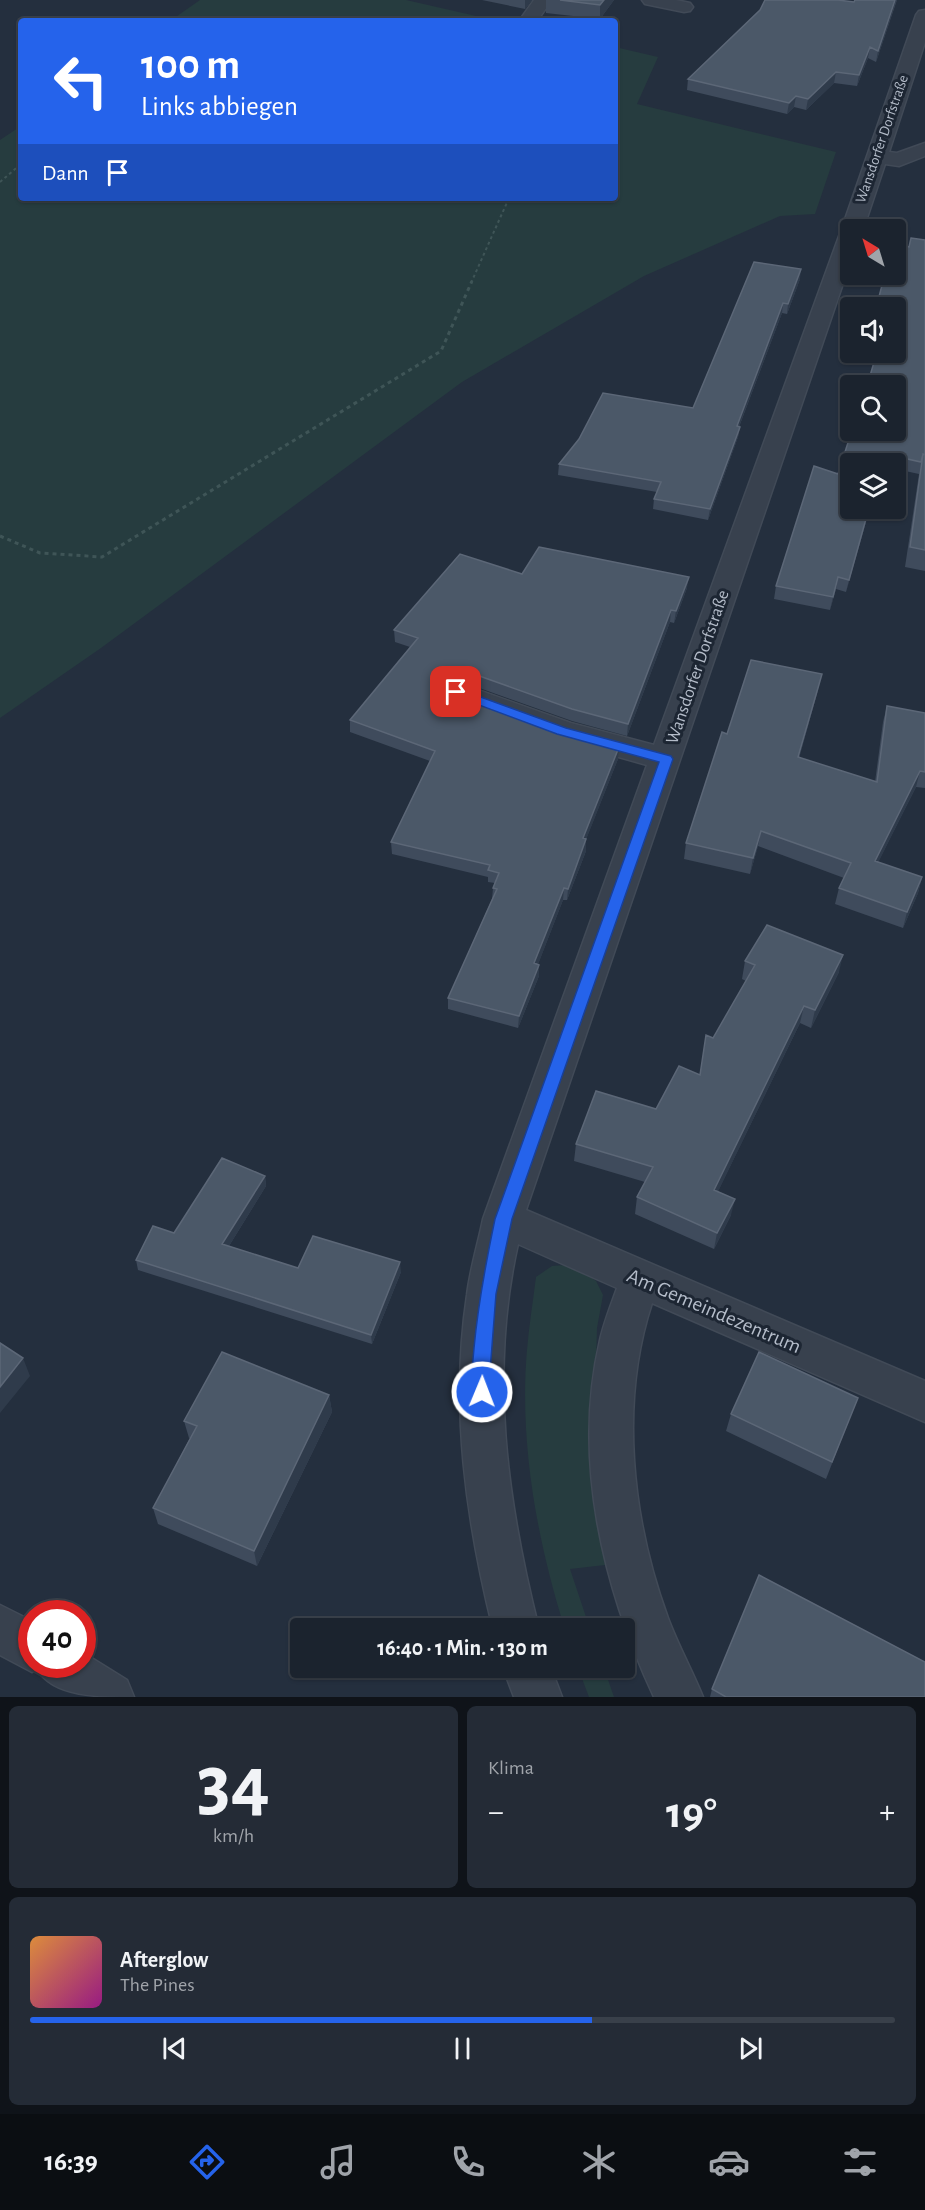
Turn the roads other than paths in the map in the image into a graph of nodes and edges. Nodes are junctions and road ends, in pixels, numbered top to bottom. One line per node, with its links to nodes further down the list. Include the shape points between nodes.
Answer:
1 (543, 0): 5 (street)
2 (651, 0): 3 (street)
3 (684, 7)
4 (925, 15): 7 (street, Wansdorfer Dorfstraße)
5 (530, 18)
6 (925, 149): 7 (street, via 899,160)
7 (876, 156): 8 (street, Wansdorfer Dorfstraße)
8 (855, 219)
9 (840, 262): 11 (street, Wansdorfer Dorfstraße)
10 (456, 692): 11 (street, via 562,731)
11 (666, 759): 12 (street, Wansdorfer Dorfstraße)
12 (503, 1219): 13 (street, Am Gemeindezentrum); 15 (street, Wansdorfer Dorfstraße, via 488,1294 481,1383 484,1471 500,1569)
13 (640, 1279): 14 (street, Am Gemeindezentrum); 22 (street, via 619,1348 611,1432 623,1547 640,1606)
14 (925, 1402)
15 (513, 1618)
16 (0, 1628): 17 (street)
17 (18, 1639)
18 (80, 1678): 20 (street)
19 (531, 1678): 21 (street)
20 (110, 1697)
21 (538, 1697)
22 (679, 1697)

